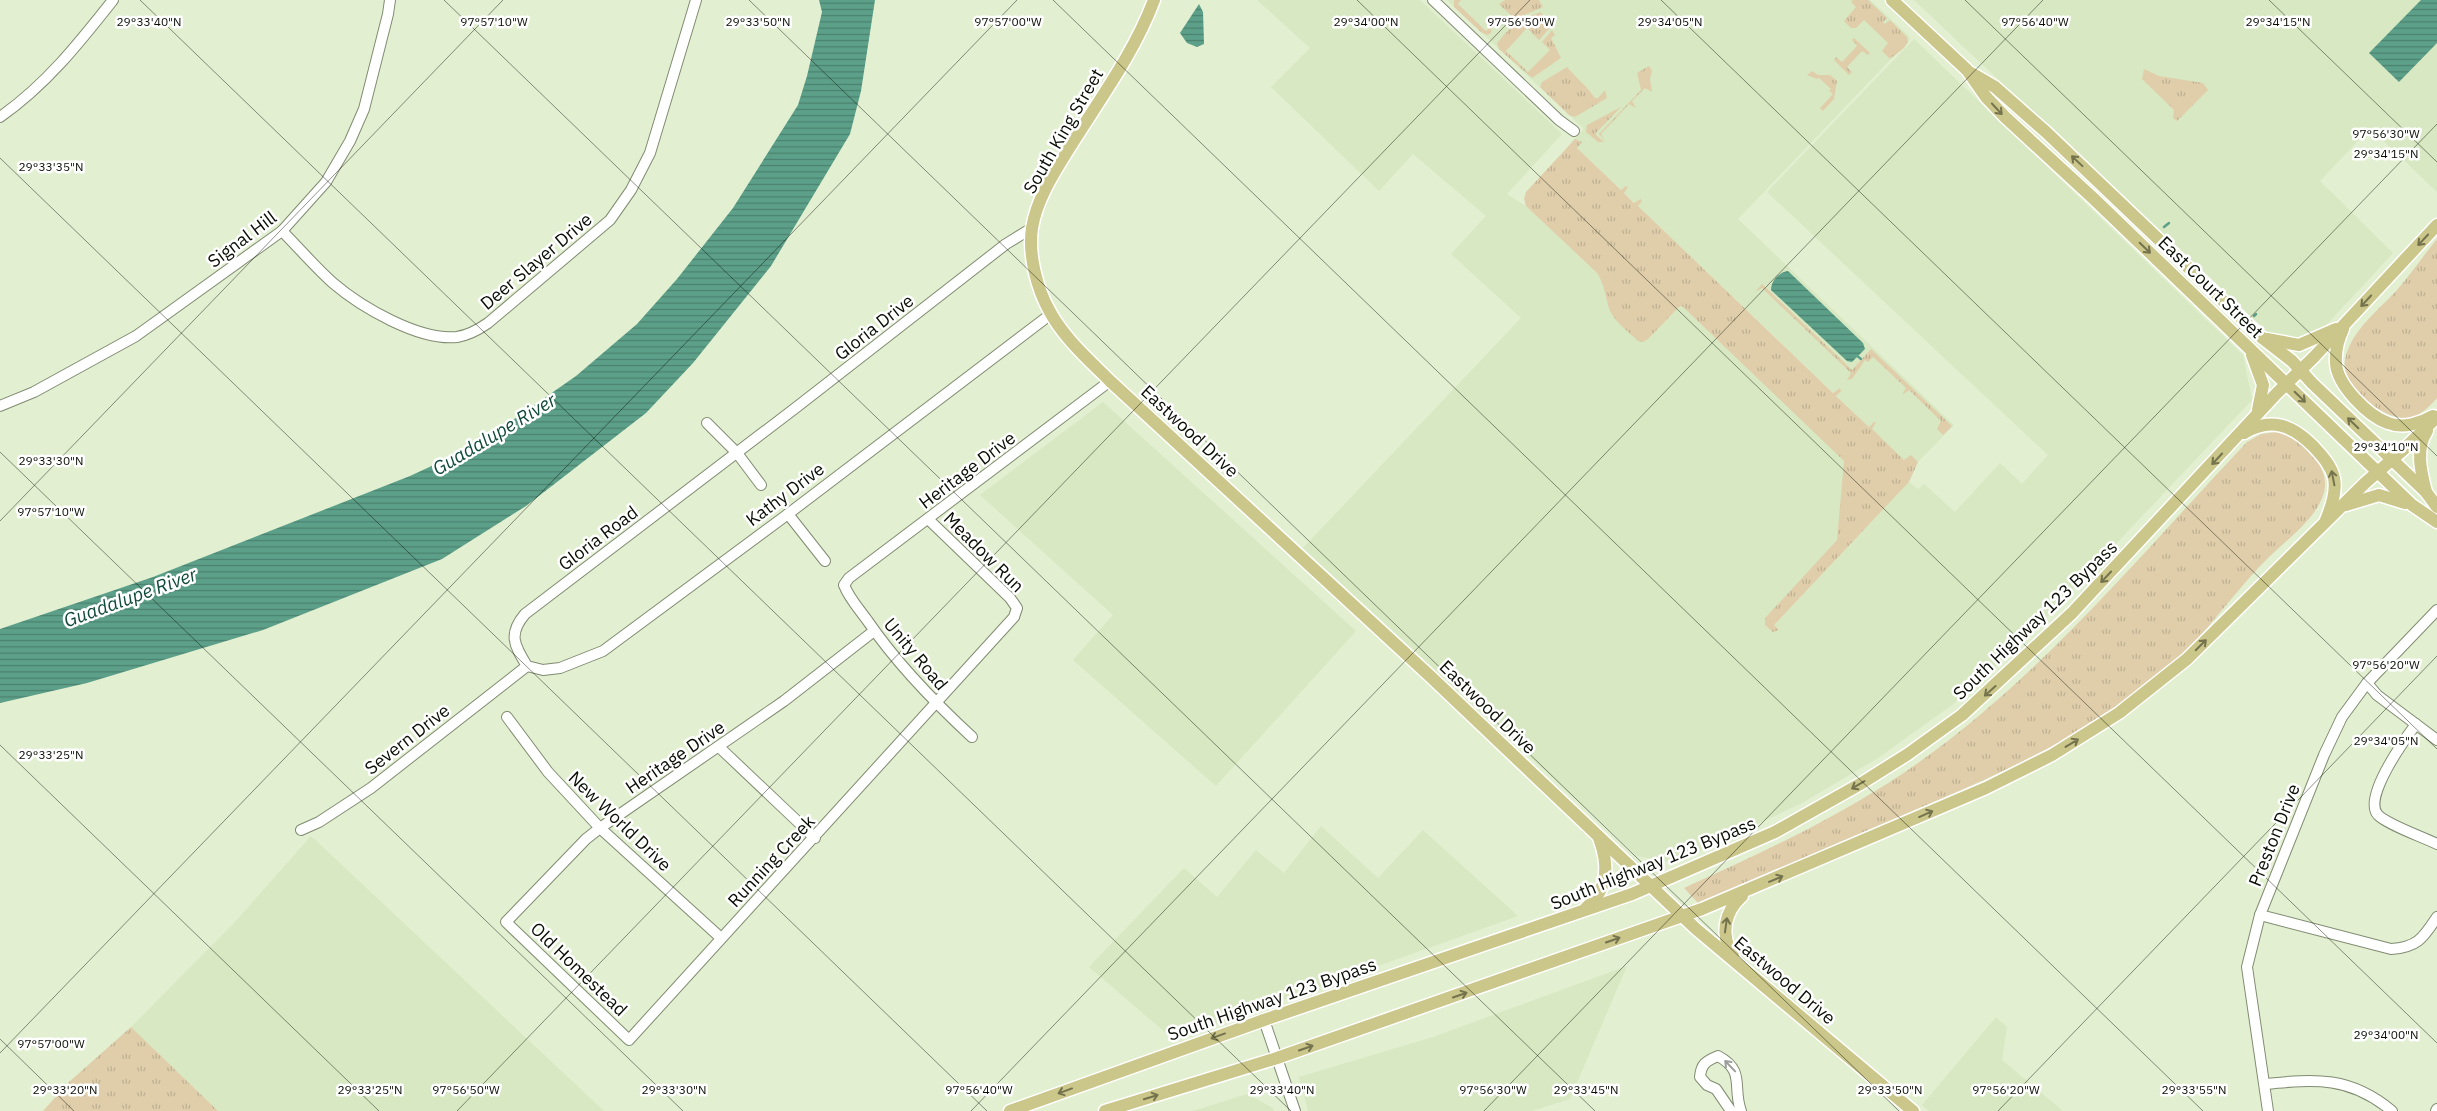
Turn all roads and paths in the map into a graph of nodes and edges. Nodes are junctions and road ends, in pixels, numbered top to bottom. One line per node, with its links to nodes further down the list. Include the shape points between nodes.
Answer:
1 (113, 0): 8 (street, via 58,67 24,100)
2 (390, 0): 12 (street, Signal Hill, via 364,109 350,141 326,182)
3 (696, 0): 12 (street, Deer Slayer Drive, via 650,153 631,190 610,220 474,332 442,337 404,326 361,305 332,282)
4 (1154, 0): 11 (main road, South King Street, via 1130,52 1045,191)
5 (1433, 0): 9 (street, via 1559,120)
6 (1892, 0): 7 (main road, East Court Street)
7 (1967, 70): 15 (main road, East Court Street, one-way to 7, via 2038,125 1995,87); 16 (main road, East Court Street, one-way to 16, via 1986,98 2005,117)
8 (0, 117)
9 (1574, 130)
10 (2437, 225): 14 (main road, South Highway 123 Bypass, one-way to 14)
11 (1032, 228): 13 (main road, South King Street, via 1036,276); 25 (street, Gloria Drive, via 1006,244)
12 (282, 231): 20 (street, Signal Hill, via 136,336 34,392)
13 (1051, 314): 18 (main road, Eastwood Drive); 33 (street, Kathy Drive)
14 (2345, 324): 15 (main road, via 2299,344); 17 (main road, South Highway 123 Bypass); 22 (main road, via 2337,347 2336,365 2347,390 2388,423 2400,426)
15 (2261, 337): 17 (main road, East Court Street)
16 (2249, 349): 19 (main road, East Court Street); 21 (main road, via 2263,385)
17 (2300, 370): 19 (main road, South Highway 123 Bypass); 26 (main road, East Court Street, one-way to 17)
18 (1110, 381): 34 (street, Heritage Drive); 52 (main road, Eastwood Drive)
19 (2286, 384): 21 (main road, South Highway 123 Bypass); 27 (main road, East Court Street, one-way to 27)
20 (0, 406)
21 (2256, 415): 24 (main road, South Highway 123 Bypass)
22 (2436, 417): 26 (main road); 29 (main road, via 2424,434 2421,446)
23 (707, 423): 25 (street)
24 (2238, 437): 36 (main road, one-way to 24, via 2332,502 2334,480 2324,457 2292,428 2282,424 2259,425); 55 (main road, South Highway 123 Bypass, one-way to 55, via 2072,613 1947,726 1820,808 1730,853)
25 (737, 453): 28 (street); 42 (street, Gloria Road, via 525,614 516,624 513,634 517,650)
26 (2392, 460): 27 (main road); 29 (main road, East Court Street)
27 (2377, 472): 30 (main road, East Court Street); 31 (main road)
28 (761, 484)
29 (2426, 492): 32 (main road, East Court Street)
30 (2412, 505): 31 (main road, via 2379,495); 35 (main road, East Court Street)
31 (2341, 507): 36 (main road)
32 (2437, 507)
33 (788, 514): 37 (street); 42 (street, Kathy Drive, via 603,651 560,668 543,670)
34 (928, 519): 38 (street, Heritage Drive); 39 (street, Meadow Run)
35 (2437, 522)
36 (2324, 525): 56 (main road, one-way to 36, via 1986,788 2088,734 2147,693 2187,659)
37 (825, 561)
38 (844, 585): 41 (street, Unity Road)
39 (1017, 608): 44 (street, Running Creek, via 1004,631)
40 (2437, 610): 43 (street, Preston Drive)
41 (874, 631): 44 (street, Unity Road); 49 (street, Heritage Drive)
42 (527, 666): 51 (street, Severn Drive, via 371,788)
43 (2367, 684): 46 (street); 59 (street, Preston Drive, via 2342,717 2331,739)
44 (936, 703): 47 (street, Unity Road); 53 (street, Running Creek)
45 (507, 717): 50 (street, New World Drive, via 548,772)
46 (2416, 724): 48 (street); 54 (street, via 2391,760 2374,806 2384,820)
47 (972, 737)
48 (2437, 740)
49 (719, 747): 50 (street, Heritage Drive); 53 (street)
50 (600, 828): 61 (street, Heritage Drive); 62 (street, New World Drive)
51 (301, 830)
52 (1599, 836): 55 (main road, Eastwood Drive); 57 (main road, via 1606,860 1605,879 1598,896)
53 (815, 838): 62 (street, Running Creek)
54 (2437, 844)
55 (1652, 886): 57 (main road, South Highway 123 Bypass); 58 (main road, Eastwood Drive)
56 (1746, 891): 58 (main road); 63 (main road, one-way to 56, via 1726,942 1725,924 1731,908)
57 (1583, 911): 64 (main road, South Highway 123 Bypass)
58 (1682, 916): 63 (main road, Eastwood Drive); 66 (main road, one-way to 58)
59 (2260, 916): 60 (street, via 2391,949 2412,946); 67 (street, Preston Drive, via 2247,967)
60 (2437, 917)
61 (506, 922): 65 (street, Old Homestead)
62 (721, 938): 65 (street, Running Creek)
63 (1736, 963): 73 (main road, Eastwood Drive)
64 (1264, 1020): 66 (street); 68 (main road, South Highway 123 Bypass, one-way to 68)
65 (629, 1040)
66 (1277, 1058): 69 (main road, one-way to 66); 70 (street)
67 (2265, 1084): 74 (street, Preston Drive); 75 (street, via 2313,1080 2340,1082 2363,1091)
68 (1010, 1111)
69 (1105, 1111)
70 (1295, 1111)
71 (1731, 1111): 72 (street, one-way to 71, via 1737,1101 1736,1072 1718,1056 1707,1060 1701,1068 1700,1077 1716,1089)
72 (1741, 1111)
73 (1913, 1111)
74 (2268, 1111)
75 (2392, 1111)

